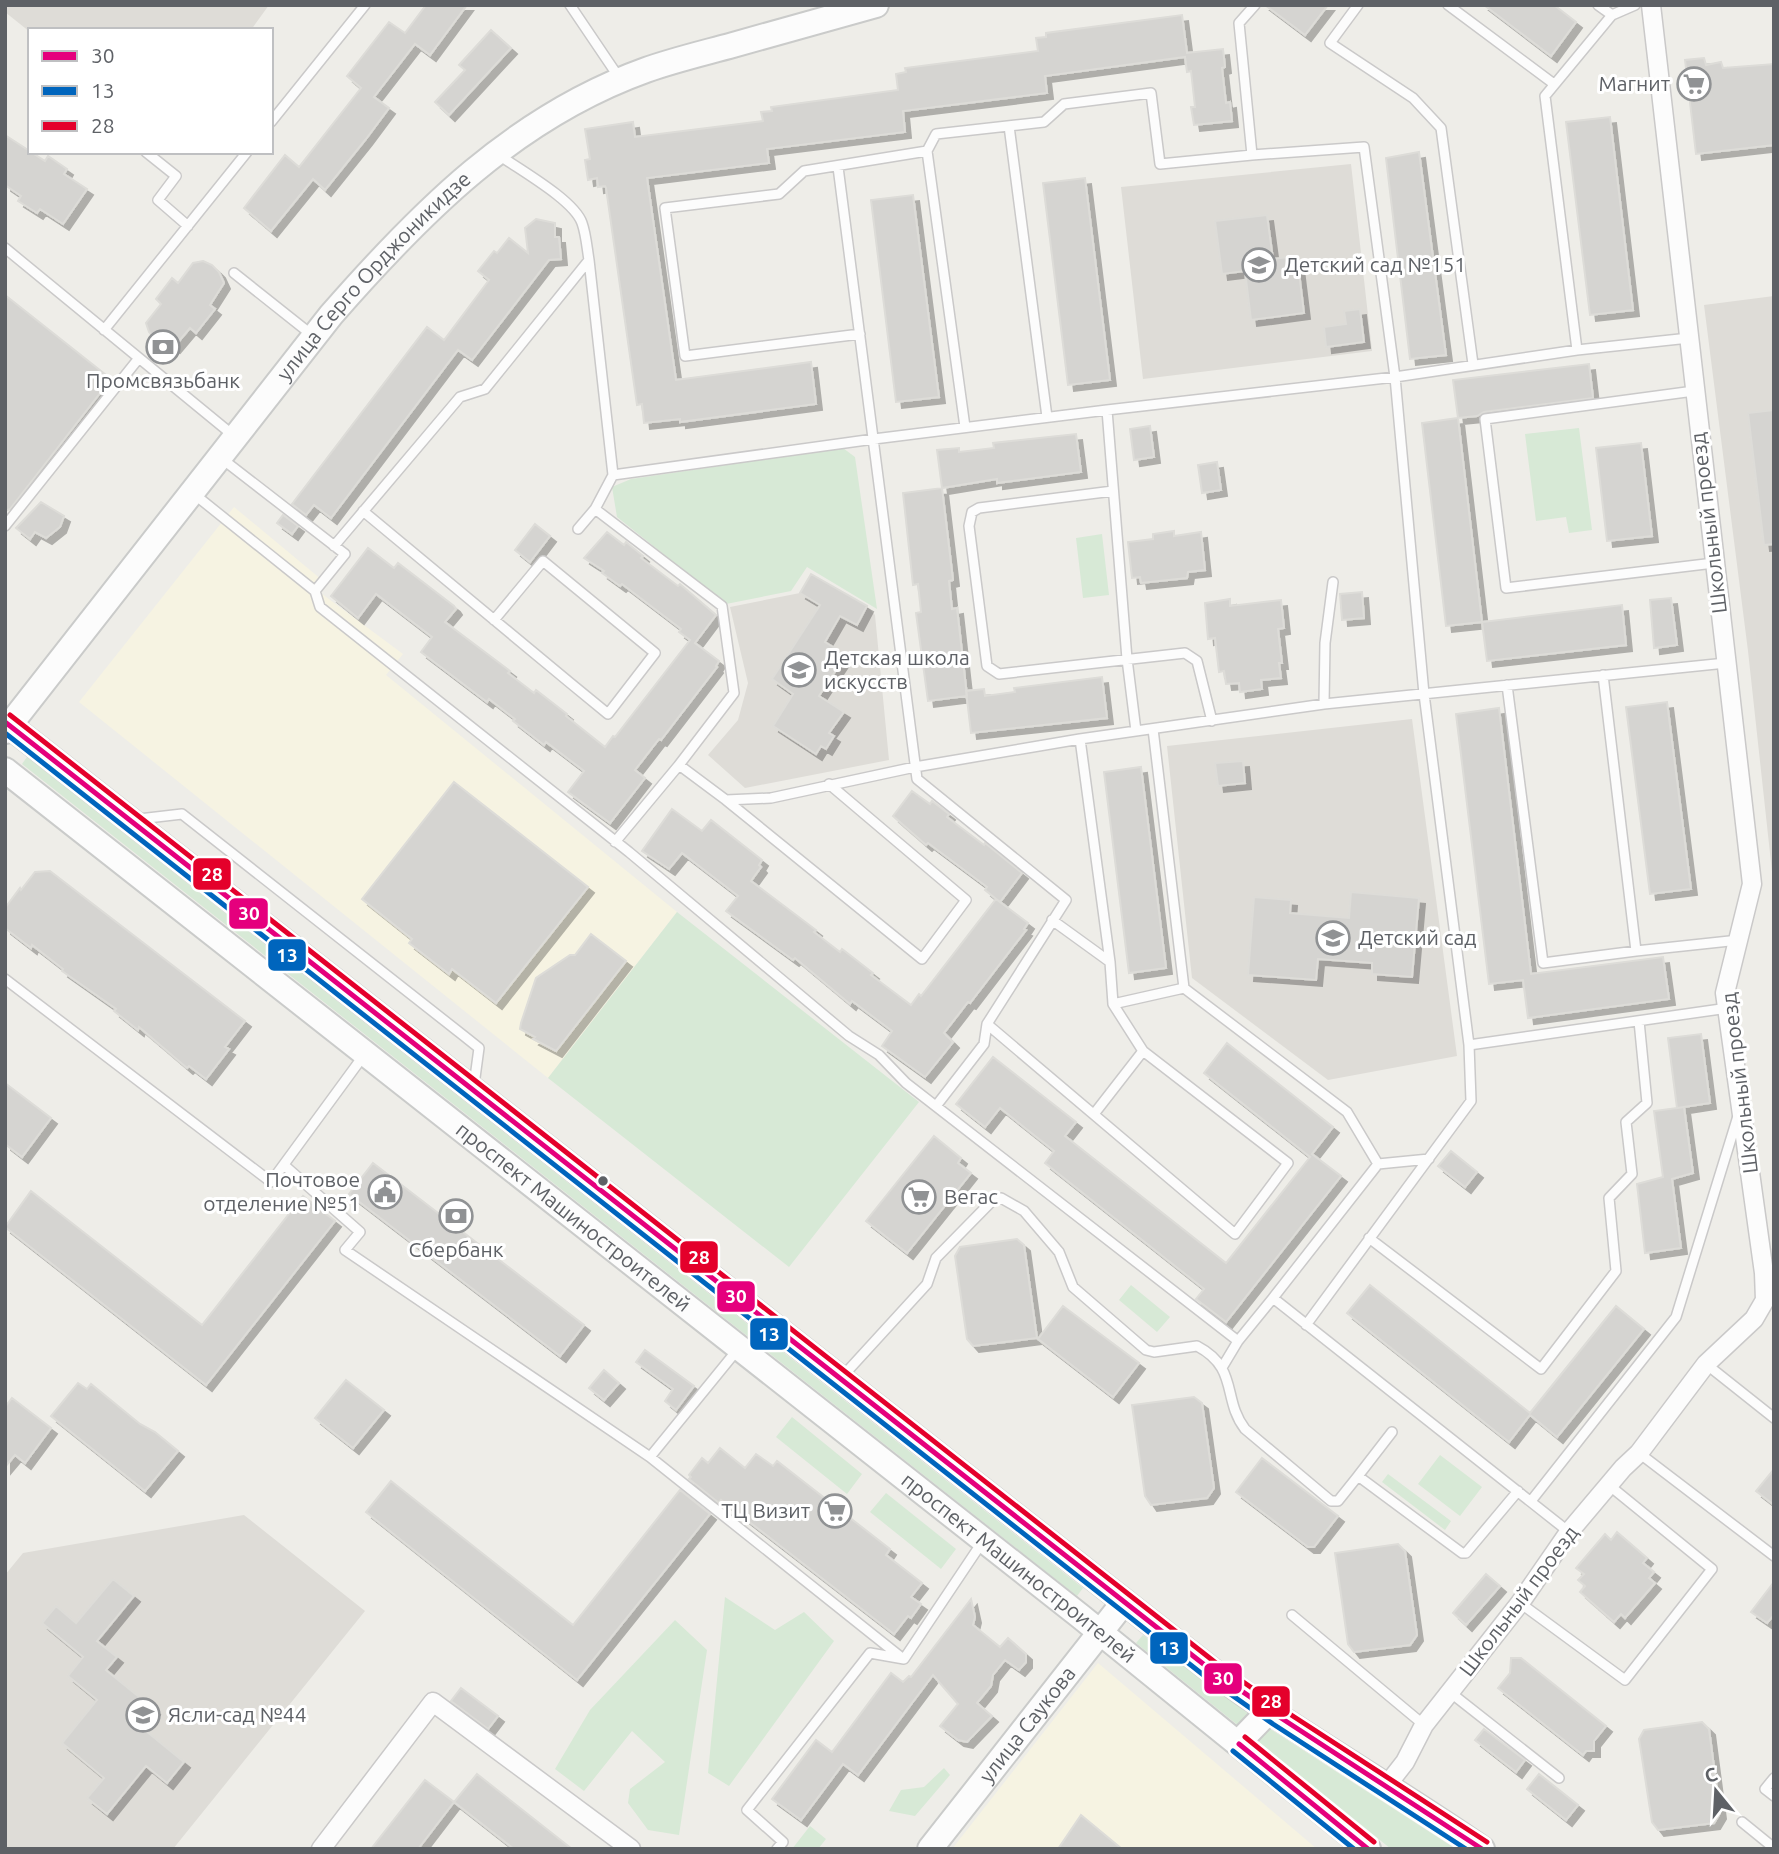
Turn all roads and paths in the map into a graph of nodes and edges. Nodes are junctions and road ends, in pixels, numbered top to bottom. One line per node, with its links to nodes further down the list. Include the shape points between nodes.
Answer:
1 (365, 5): 13 (lane)
2 (570, 5): 11 (lane)
3 (876, 5): 11 (main road, улица Серго Орджоникидзе)
4 (1255, 5): 19 (lane, via 1239,23)
5 (1358, 5): 31 (lane, via 1330,43 1413,98 1441,128)
6 (1448, 5): 12 (lane)
7 (1598, 5): 10 (lane)
8 (1635, 5): 10 (lane)
9 (1651, 5): 28 (street, Школьный проезд)
10 (1612, 15): 12 (lane)
11 (621, 80): 16 (main road, улица Серго Орджоникидзе, via 548,116)
12 (1554, 84): 29 (lane, via 1545,96)
13 (273, 120)
14 (1009, 126): 15 (lane, via 936,134); 19 (lane, via 1044,122 1063,104 1151,93 1160,164); 35 (lane)
15 (927, 151): 20 (lane); 36 (lane)
16 (495, 152): 23 (lane, via 573,209 582,221); 27 (main road, улица Серго Орджоникидзе, via 387,252)
17 (148, 154): 21 (lane, via 176,176 158,200)
18 (245, 154): 21 (lane)
19 (1252, 155): 32 (lane, via 1364,146)
20 (838, 167): 26 (lane); 26 (lane, via 804,172 779,194 665,208 685,356)
21 (188, 226): 25 (lane)
22 (5, 248): 25 (lane)
23 (589, 260): 40 (lane); 44 (lane, via 485,389 460,397)
24 (234, 274): 27 (lane)
25 (104, 330): 30 (lane)
26 (860, 334): 38 (lane)
27 (314, 336): 37 (main road, улица Серго Орджоникидзе)
28 (1689, 338): 29 (lane); 33 (street, Школьный проезд)
29 (1577, 350): 31 (lane)
30 (139, 358): 37 (lane); 45 (lane)
31 (1473, 364): 32 (lane)
32 (1395, 377): 34 (lane); 56 (lane)
33 (1694, 391): 48 (street, Школьный проезд); 48 (lane, via 1485,419 1506,588)
34 (1107, 410): 35 (lane); 41 (lane)
35 (1046, 417): 36 (lane)
36 (965, 427): 38 (lane)
37 (235, 437): 39 (main road, улица Серго Орджоникидзе)
38 (874, 439): 40 (lane); 64 (lane)
39 (219, 457): 42 (main road, улица Серго Орджоникидзе); 47 (lane)
40 (612, 475): 43 (lane)
41 (1113, 491): 52 (lane); 52 (lane, via 979,508 972,512 968,526 989,669 999,674)
42 (192, 492): 50 (lane); 59 (main road, улица Серго Орджоникидзе)
43 (595, 509): 46 (lane); 63 (lane, via 722,606 734,693)
44 (363, 511): 47 (lane); 51 (lane)
45 (5, 526)
46 (578, 529)
47 (334, 546): 50 (lane, via 345,554)
48 (1714, 563): 53 (street, Школьный проезд)
49 (1333, 582): 57 (lane)
50 (316, 591): 69 (lane, via 320,607)
51 (494, 620): 51 (lane, via 608,714 655,653 543,561)
52 (1127, 659): 58 (lane, via 1185,653 1197,661); 61 (lane)
53 (1726, 663): 54 (lane); 71 (street, Школьный проезд, via 1752,884)
54 (1603, 675): 55 (lane); 72 (lane)
55 (1507, 685): 56 (lane); 72 (lane, via 1544,963)
56 (1424, 694): 57 (lane); 80 (lane)
57 (1324, 704): 58 (lane)
58 (1212, 721): 60 (lane)
59 (7, 726): 68 (main road, проспект Машиностроителей)
60 (1153, 729): 61 (lane); 75 (lane)
61 (1136, 731): 62 (lane)
62 (1080, 739): 64 (lane); 73 (lane)
63 (679, 765): 67 (lane); 69 (lane)
64 (915, 767): 66 (lane); 70 (lane, via 917,779 1066,900)
65 (5, 770): 82 (main road, проспект Машиностроителей)
66 (829, 785): 67 (lane, via 771,798); 67 (lane, via 966,900 922,959)
67 (726, 800)
68 (130, 820): 83 (main road, проспект Машиностроителей); 83 (lane, via 182,814 479,1048)
69 (615, 842): 84 (lane)
70 (1052, 920): 73 (lane); 79 (lane)
71 (1740, 940): 72 (lane); 77 (street, Школьный проезд, via 1725,993)
72 (1636, 951)
73 (1110, 962): 76 (lane)
74 (5, 979): 89 (lane, via 271,1182)
75 (1184, 988): 76 (lane); 88 (lane, via 1347,1112)
76 (1113, 1004): 81 (lane)
77 (1728, 1009): 78 (lane); 85 (street, Школьный проезд)
78 (1639, 1021): 80 (lane); 90 (lane, via 1647,1103 1626,1122 1632,1174 1609,1198 1616,1271 1541,1369)
79 (987, 1024): 84 (lane, via 984,1044); 86 (lane)
80 (1469, 1045): 87 (lane, via 1471,1101)
81 (1143, 1051): 86 (lane); 86 (lane, via 1288,1163 1235,1234)
82 (365, 1054): 89 (lane); 95 (main road, проспект Машиностроителей)
83 (473, 1090): 98 (main road, проспект Машиностроителей)
84 (936, 1106): 94 (lane)
85 (1741, 1107): 92 (street, Школьный проезд); 106 (lane, via 1676,1317)
86 (1094, 1114)
87 (1429, 1158): 88 (lane); 90 (lane)
88 (1378, 1164): 91 (lane)
89 (285, 1166): 102 (lane, via 360,1232 345,1250)
90 (1369, 1238): 93 (lane)
91 (1273, 1298): 93 (lane); 94 (lane)
92 (1768, 1310): 96 (street, Школьный проезд)
93 (1307, 1325): 105 (lane)
94 (1238, 1341): 97 (lane)
95 (739, 1348): 102 (lane); 108 (main road, проспект Машиностроителей)
96 (1706, 1364): 99 (lane); 101 (street, Школьный проезд)
97 (1223, 1366): 98 (lane, via 1197,1346 1146,1350 1073,1287 1059,1252 1024,1211 1001,1198 991,1202 936,1258 927,1284); 103 (lane, via 1245,1429 1331,1501 1338,1501)
98 (840, 1378): 110 (main road, проспект Машиностроителей)
99 (1774, 1418)
100 (1392, 1432): 103 (lane)
101 (1639, 1453): 104 (street, Школьный проезд); 109 (lane)
102 (650, 1457): 114 (lane)
103 (1358, 1476): 105 (lane, via 1462,1553 1470,1550)
104 (1610, 1486): 107 (street, Школьный проезд); 111 (lane, via 1712,1569 1625,1680)
105 (1518, 1491): 106 (lane)
106 (1531, 1501): 107 (lane)
107 (1569, 1532): 111 (street, Школьный проезд)
108 (984, 1540): 113 (main road, проспект Машиностроителей); 114 (lane)
109 (1774, 1556)
110 (1125, 1602): 113 (main road, улица Саукова); 116 (main road, проспект Машиностроителей)
111 (1520, 1603): 115 (street, Школьный проезд)
112 (1292, 1615): 117 (lane)
113 (1100, 1633): 118 (main road, проспект Машиностроителей); 128 (main road, улица Саукова)
114 (904, 1659): 127 (lane, via 870,1653 747,1810 783,1842)
115 (1451, 1693): 117 (street, Школьный проезд); 119 (lane)
116 (1269, 1711): 118 (main road); 121 (main road, проспект Машиностроителей)
117 (1424, 1725): 121 (street, Школьный проезд)
118 (1238, 1743): 129 (main road, проспект Машиностроителей)
119 (1559, 1778)
120 (1774, 1778): 122 (lane, via 1765,1790)
121 (1387, 1785): 130 (main road, проспект Машиностроителей)
122 (1774, 1796)
123 (1742, 1822): 124 (lane)
124 (1774, 1848)
125 (321, 1849): 126 (street, via 433,1702)
126 (631, 1849)
127 (778, 1849)
128 (930, 1849)
129 (1368, 1849)
130 (1482, 1849)

